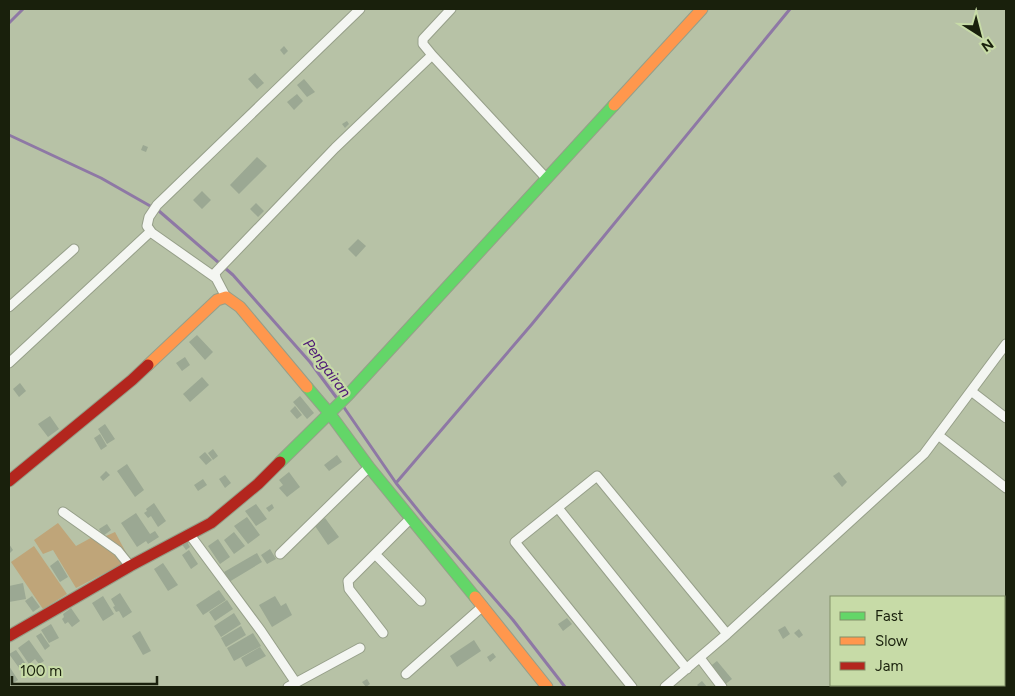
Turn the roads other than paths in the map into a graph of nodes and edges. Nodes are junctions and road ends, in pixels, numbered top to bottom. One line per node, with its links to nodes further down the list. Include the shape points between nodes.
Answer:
1 (360, 9): 6 (street, via 155,208 147,221)
2 (451, 9): 4 (street, via 424,39 423,44)
3 (696, 11): 5 (street)
4 (432, 54): 5 (street); 8 (street, via 226,260 215,272)
5 (546, 178): 14 (street)
6 (150, 232): 8 (street); 12 (street)
7 (74, 248): 10 (street)
8 (216, 278): 9 (street)
9 (226, 297): 14 (street, via 240,307); 18 (street, via 217,300 132,380)
10 (9, 307)
11 (1006, 344): 13 (street)
12 (9, 364)
13 (971, 391): 15 (street); 16 (street)
14 (332, 412): 17 (street); 23 (street, via 258,484 211,523)
15 (1006, 418)
16 (938, 435): 19 (street); 30 (street, via 924,454)
17 (368, 466): 22 (street); 24 (street)
18 (9, 481)
19 (1006, 488)
20 (558, 508): 30 (street, via 597,476); 34 (street); 38 (street, via 515,542)
21 (63, 512): 26 (street, via 118,551)
22 (410, 519): 25 (street); 28 (street)
23 (190, 535): 26 (street); 36 (street, via 261,631)
24 (280, 554)
25 (374, 554): 27 (street); 29 (street, via 347,583)
26 (130, 566): 31 (street)
27 (422, 602)
28 (483, 606): 35 (street); 37 (street)
29 (383, 633)
30 (727, 634): 33 (street)
31 (9, 636)
32 (360, 648): 36 (street)
33 (700, 658): 34 (street); 40 (street)
34 (687, 669): 39 (street)
35 (406, 674)
36 (292, 685)
37 (547, 687)
38 (632, 687)
39 (665, 687)
40 (722, 687)

